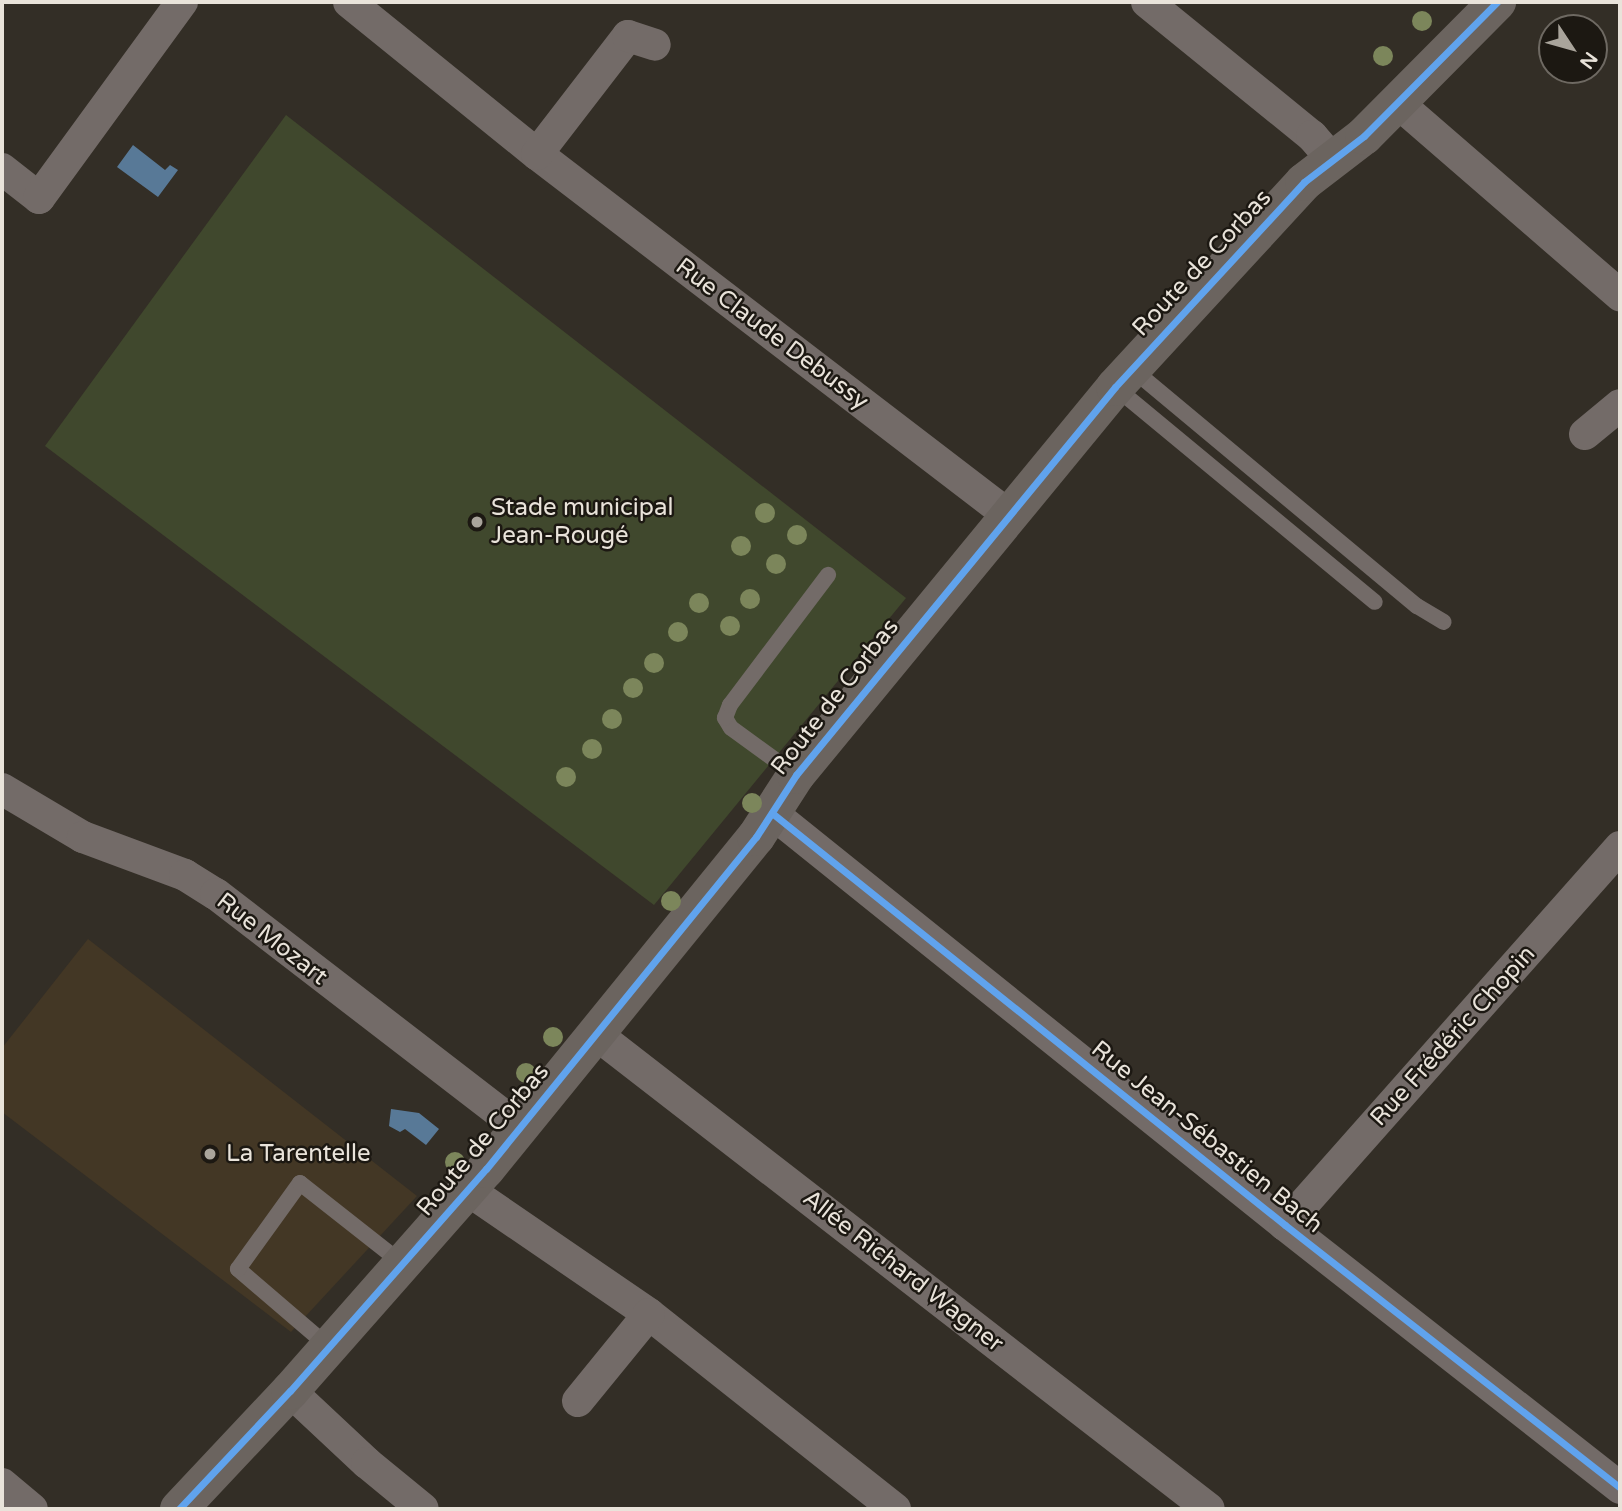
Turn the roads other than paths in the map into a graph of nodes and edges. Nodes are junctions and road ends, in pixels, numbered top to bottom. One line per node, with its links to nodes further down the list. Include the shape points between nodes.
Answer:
1 (182, 2): 9 (street, via 39,198)
2 (349, 2): 7 (street, Rue Claude Debussy)
3 (1147, 2): 8 (street, via 1312,136)
4 (1497, 2): 6 (street, Route de Corbas)
5 (655, 45): 7 (street, via 628,36)
6 (1398, 103): 8 (street, Route de Corbas); 10 (street)
7 (537, 153): 14 (street, Rue Claude Debussy)
8 (1333, 160): 11 (street, Route de Corbas, via 1304,182)
9 (2, 169)
10 (1620, 295)
11 (1123, 377): 14 (street, Route de Corbas); 16 (lane); 17 (lane, via 1417,606)
12 (1620, 405): 13 (street)
13 (1585, 434)
14 (1007, 514): 18 (street, Route de Corbas)
15 (828, 575): 18 (lane, via 730,705 725,718 731,728)
16 (1376, 602)
17 (1444, 622)
18 (796, 775): 20 (street, Route de Corbas)
19 (2, 789): 23 (street, Rue Mozart, via 83,837 185,875 216,894)
20 (772, 813): 22 (street, Route de Corbas); 25 (street, Rue Jean-Sébastien Bach)
21 (1620, 847): 25 (street, Rue Frédéric Chopin)
22 (596, 1034): 23 (street, Route de Corbas); 37 (street, Allée Richard Wagner)
23 (520, 1128): 24 (street, Route de Corbas)
24 (468, 1190): 26 (street, Route de Corbas); 27 (street)
25 (1285, 1225): 32 (street, Rue Jean-Sébastien Bach)
26 (403, 1264): 28 (street, Route de Corbas); 28 (lane, via 300,1183 238,1269)
27 (649, 1314): 30 (street); 36 (street)
28 (329, 1347): 29 (street, Route de Corbas)
29 (290, 1391): 34 (street, Route de Corbas); 35 (street)
30 (578, 1401)
31 (2, 1484): 33 (street)
32 (1620, 1488)
33 (32, 1509)
34 (179, 1509)
35 (424, 1509)
36 (895, 1509)
37 (1209, 1509)

